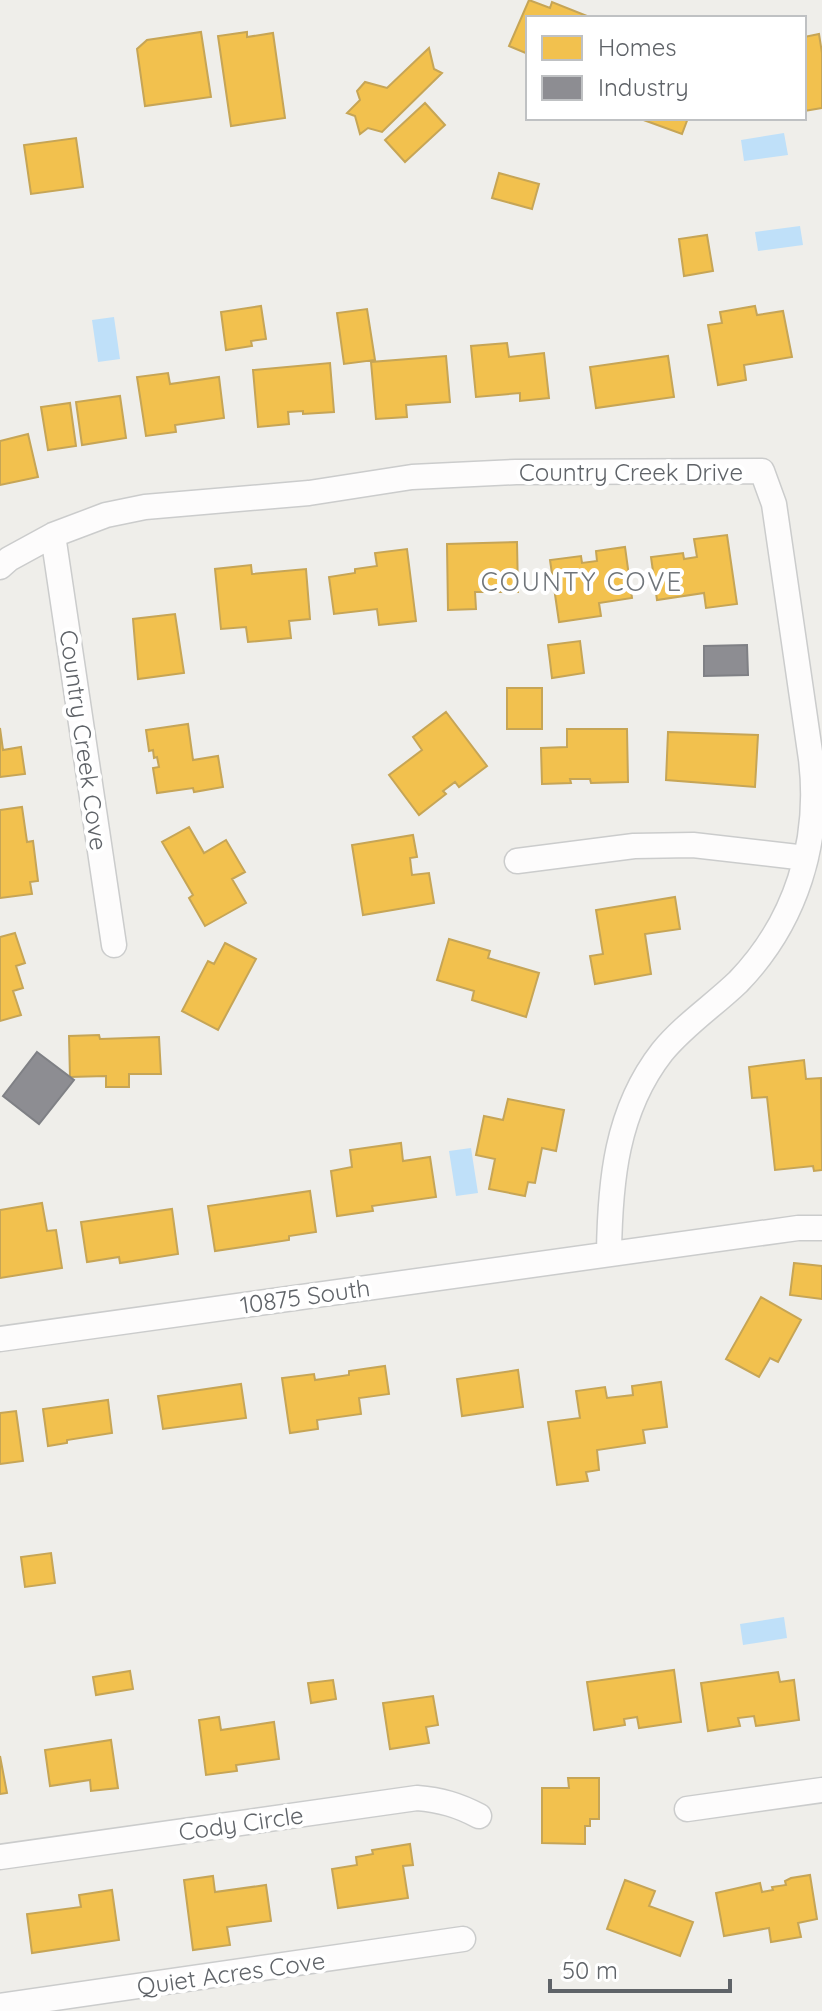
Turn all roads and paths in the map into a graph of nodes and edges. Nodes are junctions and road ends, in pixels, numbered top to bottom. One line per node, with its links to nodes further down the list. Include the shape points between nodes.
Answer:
1 (53, 535): 2 (street, Country Creek Drive); 3 (street, Country Creek Drive, via 145,507 309,493 412,477 762,471 774,504 815,793); 5 (street, Country Creek Cove)
2 (0, 567)
3 (806, 858): 4 (street, via 663,845); 7 (street, Country Creek Drive, via 777,931 758,959 661,1053 633,1105 610,1190)
4 (517, 861)
5 (114, 945)
6 (822, 1228): 7 (street, 10875 South)
7 (609, 1253): 8 (street, 10875 South)
8 (0, 1339)
9 (822, 1790): 10 (street)
10 (687, 1809)
11 (479, 1816): 12 (street, Cody Circle, via 460,1806 417,1798)
12 (0, 1857)
13 (463, 1939): 14 (street, Quiet Acres Cove)
14 (0, 2006)

